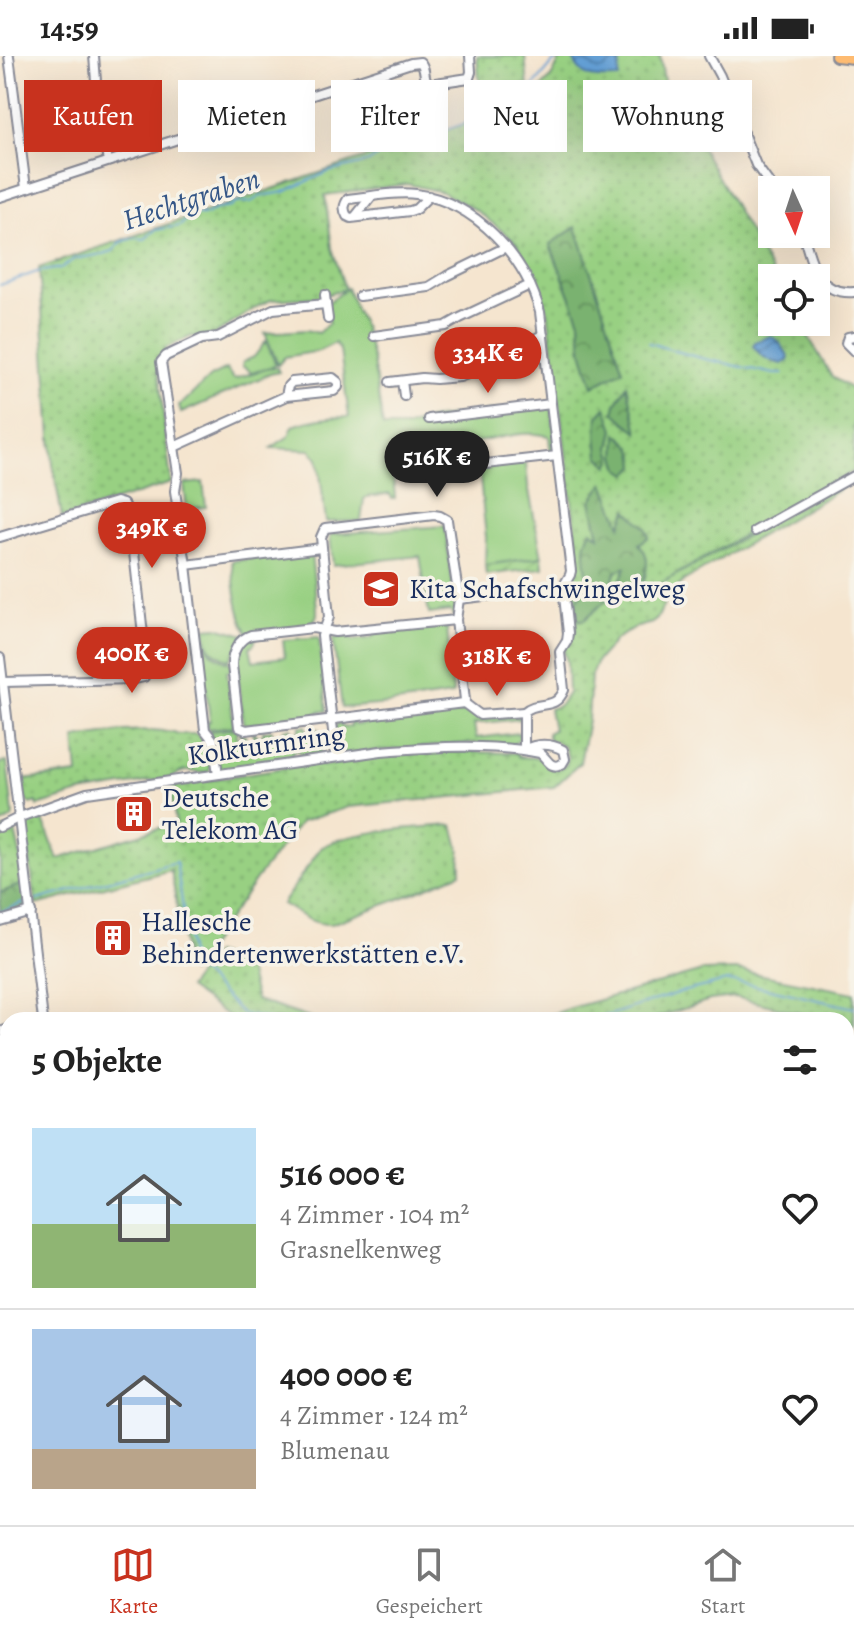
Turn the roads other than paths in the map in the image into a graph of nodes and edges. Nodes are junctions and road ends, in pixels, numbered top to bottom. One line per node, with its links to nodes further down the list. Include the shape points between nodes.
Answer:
1 (9, 56): 9 (street)
2 (94, 56): 7 (street)
3 (470, 56): 7 (street, via 469,78 429,84 423,65 411,63)
4 (709, 56): 8 (street)
5 (836, 56): 6 (main road)
6 (854, 58)
7 (108, 161): 9 (street)
8 (764, 176)
9 (26, 188): 11 (street)
10 (429, 196): 12 (street); 13 (street, via 410,211); 14 (street, Kolkturmring, via 475,219)
11 (0, 197)
12 (371, 197): 13 (street); 13 (street, via 348,199 344,212)
13 (355, 217)
14 (506, 247): 16 (street, Kolkturmring); 18 (street, via 429,287)
15 (807, 248): 17 (street, via 820,278 837,291)
16 (530, 285): 20 (street, Kolkturmring); 21 (street, via 446,326)
17 (854, 292)
18 (360, 296)
19 (328, 319): 30 (street, via 326,299 273,309 162,359)
20 (543, 335): 24 (street, via 460,377); 28 (street, Kolkturmring)
21 (374, 336)
22 (854, 336): 23 (street, via 846,343)
23 (854, 351)
24 (402, 381): 25 (street); 27 (street)
25 (390, 382)
26 (286, 396): 26 (street, via 334,391 338,382 292,382); 30 (street)
27 (404, 396)
28 (551, 404): 29 (street); 31 (street, Kolkturmring)
29 (429, 419)
30 (174, 447): 37 (street)
31 (557, 456): 32 (street); 38 (street, Kolkturmring, via 571,571)
32 (477, 465)
33 (854, 476): 34 (street)
34 (755, 531)
35 (0, 537): 43 (street, via 123,504 130,518 147,674 135,679)
36 (321, 548): 37 (street); 39 (street, via 322,532 333,526 445,518); 41 (street, via 329,617)
37 (186, 565): 50 (street, via 205,730 213,740)
38 (563, 587): 39 (street); 46 (street, Kolkturmring, via 568,633 560,652 564,690 554,703)
39 (459, 599): 40 (street)
40 (456, 620): 41 (street); 45 (street)
41 (324, 631): 47 (street); 47 (street, Kolkturmring, via 251,635 232,655 232,665 239,727)
42 (0, 658): 43 (street)
43 (3, 682): 44 (street)
44 (3, 694): 51 (street)
45 (464, 703): 46 (street, Kolkturmring, via 480,715); 47 (street, Kolkturmring)
46 (524, 712): 48 (street)
47 (331, 720): 49 (street)
48 (524, 750): 48 (street, Kolkturmring, via 540,753 550,765 565,759 557,747 536,744); 49 (street, Kolkturmring, via 419,748)
49 (336, 757): 50 (street, Kolkturmring)
50 (218, 774): 51 (street, Kolkturmring, via 87,793)
51 (20, 817): 52 (street, Kolkturmring); 53 (street)
52 (0, 827)
53 (31, 912): 54 (street); 55 (street)
54 (0, 921)
55 (42, 1012)

